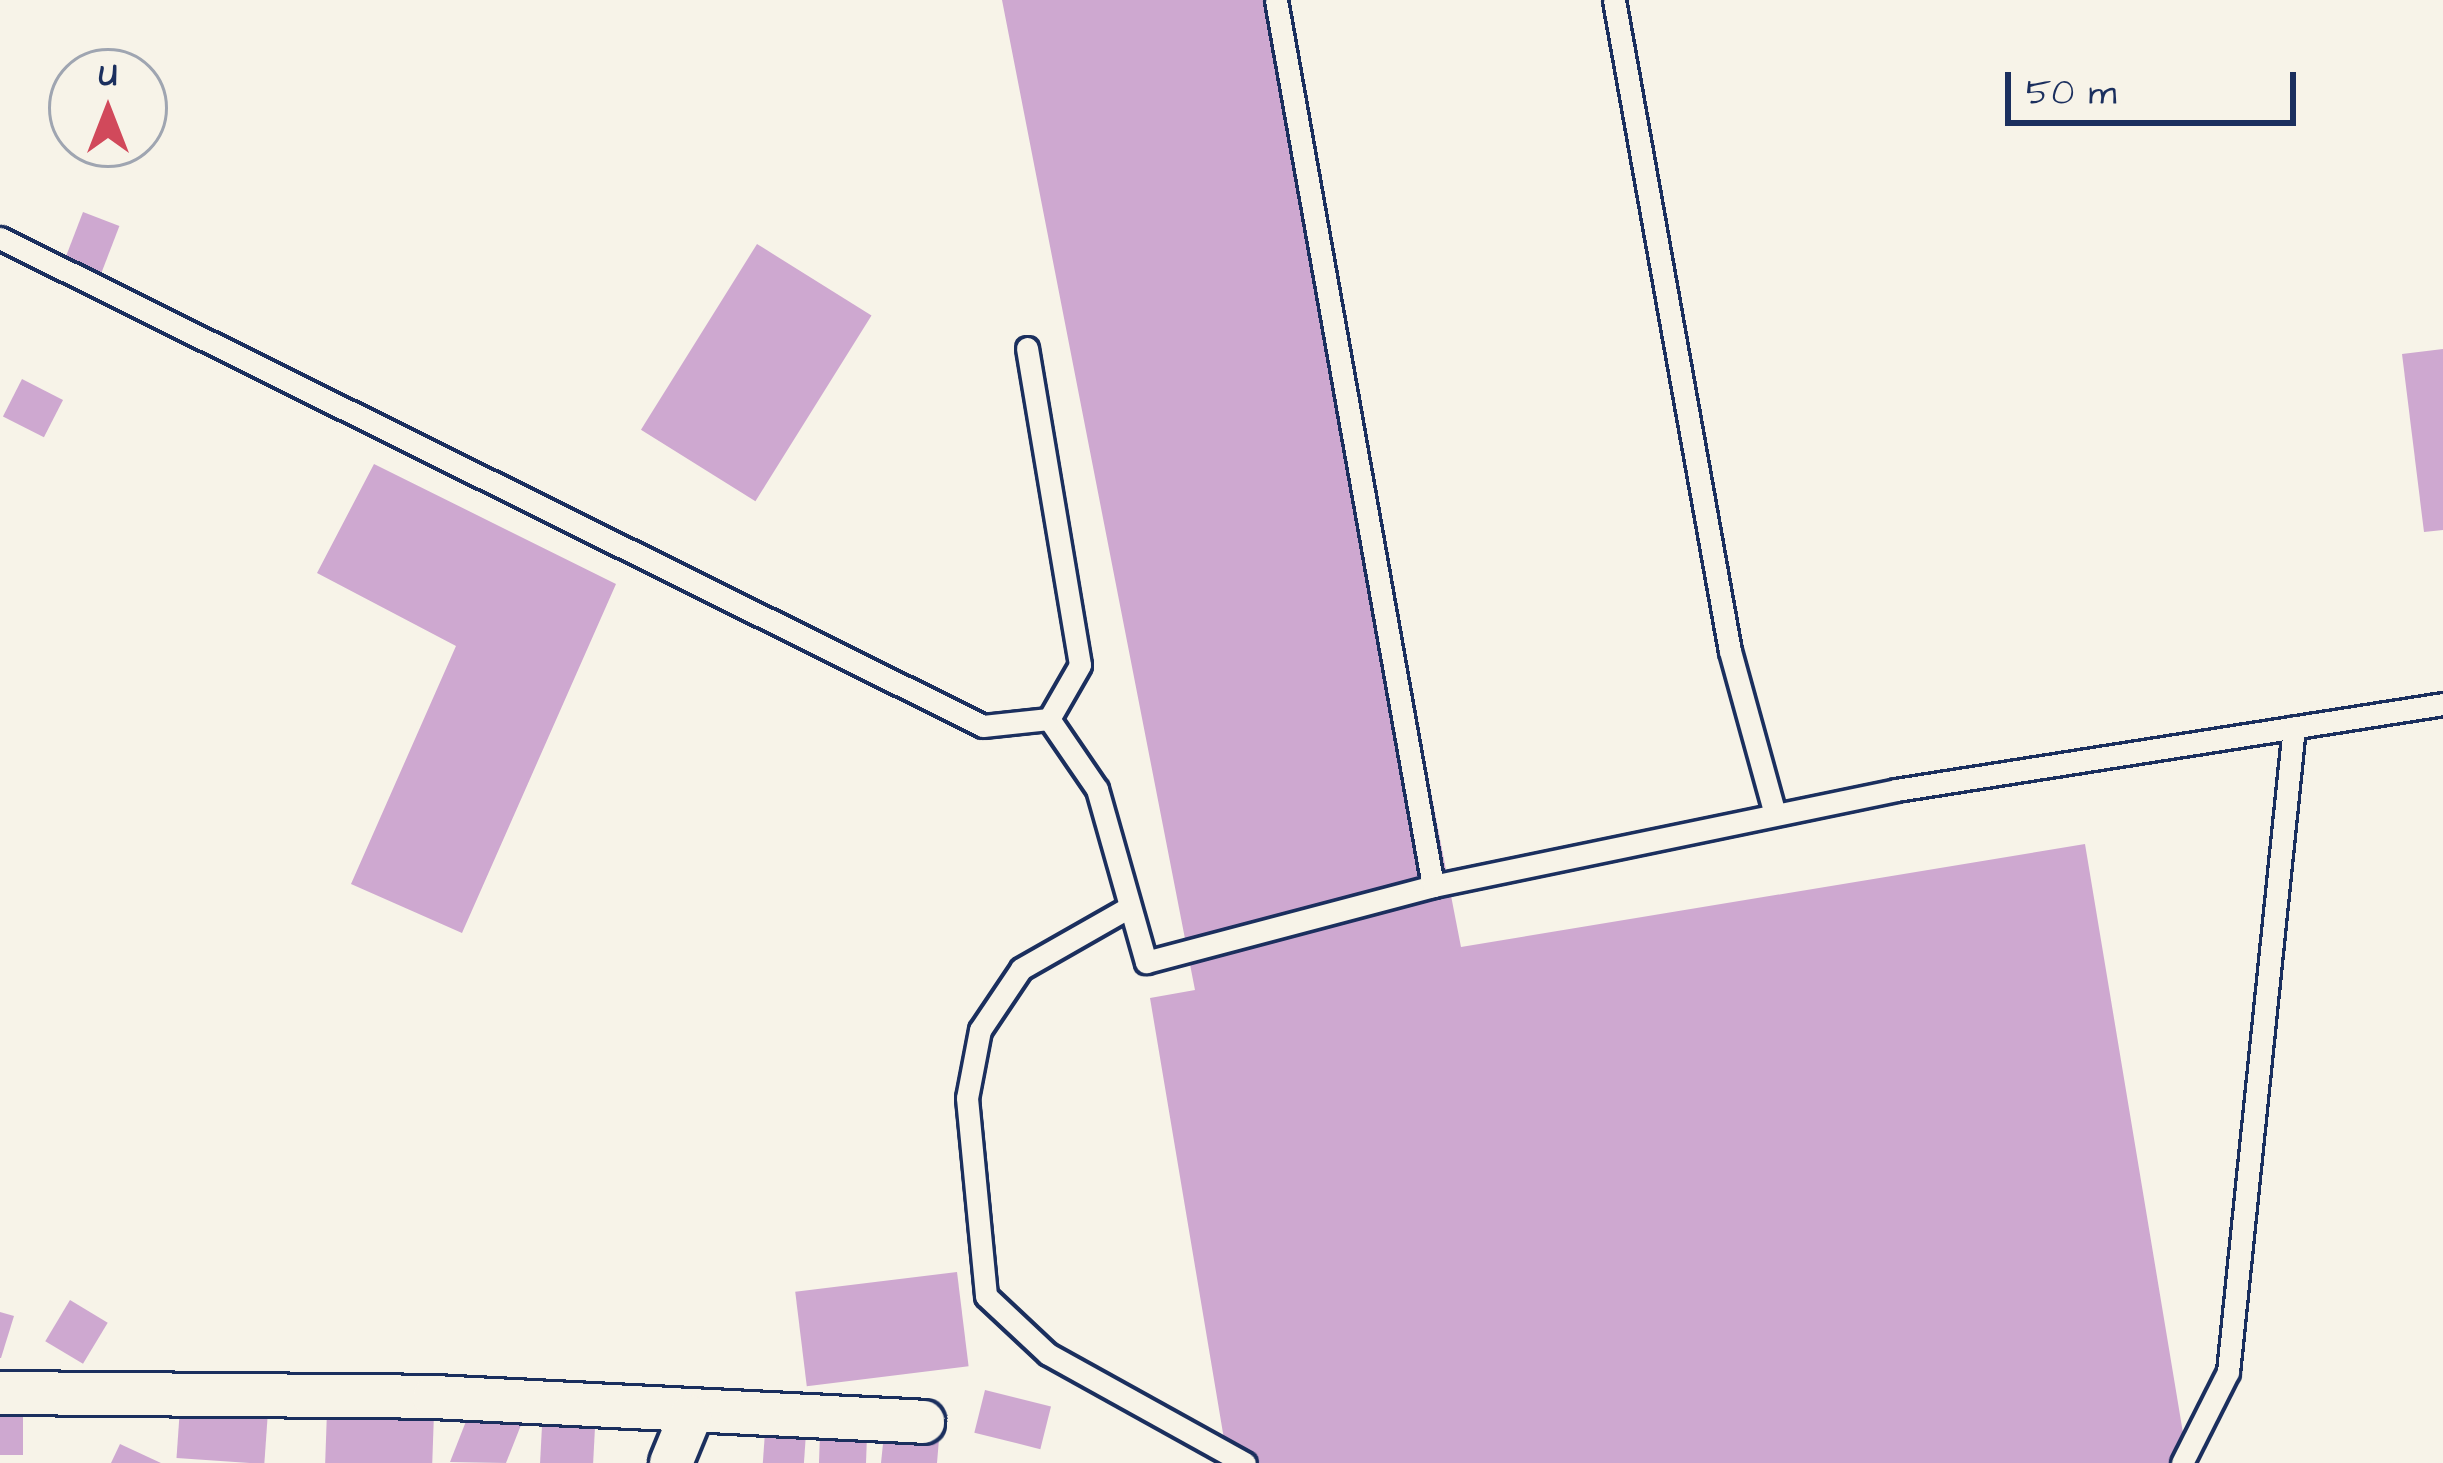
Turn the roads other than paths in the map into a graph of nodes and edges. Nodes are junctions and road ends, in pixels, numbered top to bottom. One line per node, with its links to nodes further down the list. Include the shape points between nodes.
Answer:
1 (1276, 0): 9 (lane)
2 (1613, 0): 8 (lane, via 1730,651)
3 (0, 238): 6 (lane, via 983,726)
4 (1027, 349): 6 (lane, via 1080,665)
5 (2443, 704): 7 (lane)
6 (1049, 718): 10 (lane, via 1097,789)
7 (2294, 727): 8 (lane); 16 (lane, via 2228,1372)
8 (1775, 814): 9 (lane)
9 (1433, 886): 10 (lane, via 1147,962)
10 (1126, 909): 15 (lane, via 1021,969 980,1030 967,1099 986,1296 1048,1354)
11 (0, 1393): 12 (street, via 434,1397)
12 (690, 1417): 13 (street); 14 (street)
13 (923, 1422)
14 (671, 1463)
15 (1245, 1463)
16 (2182, 1463)

